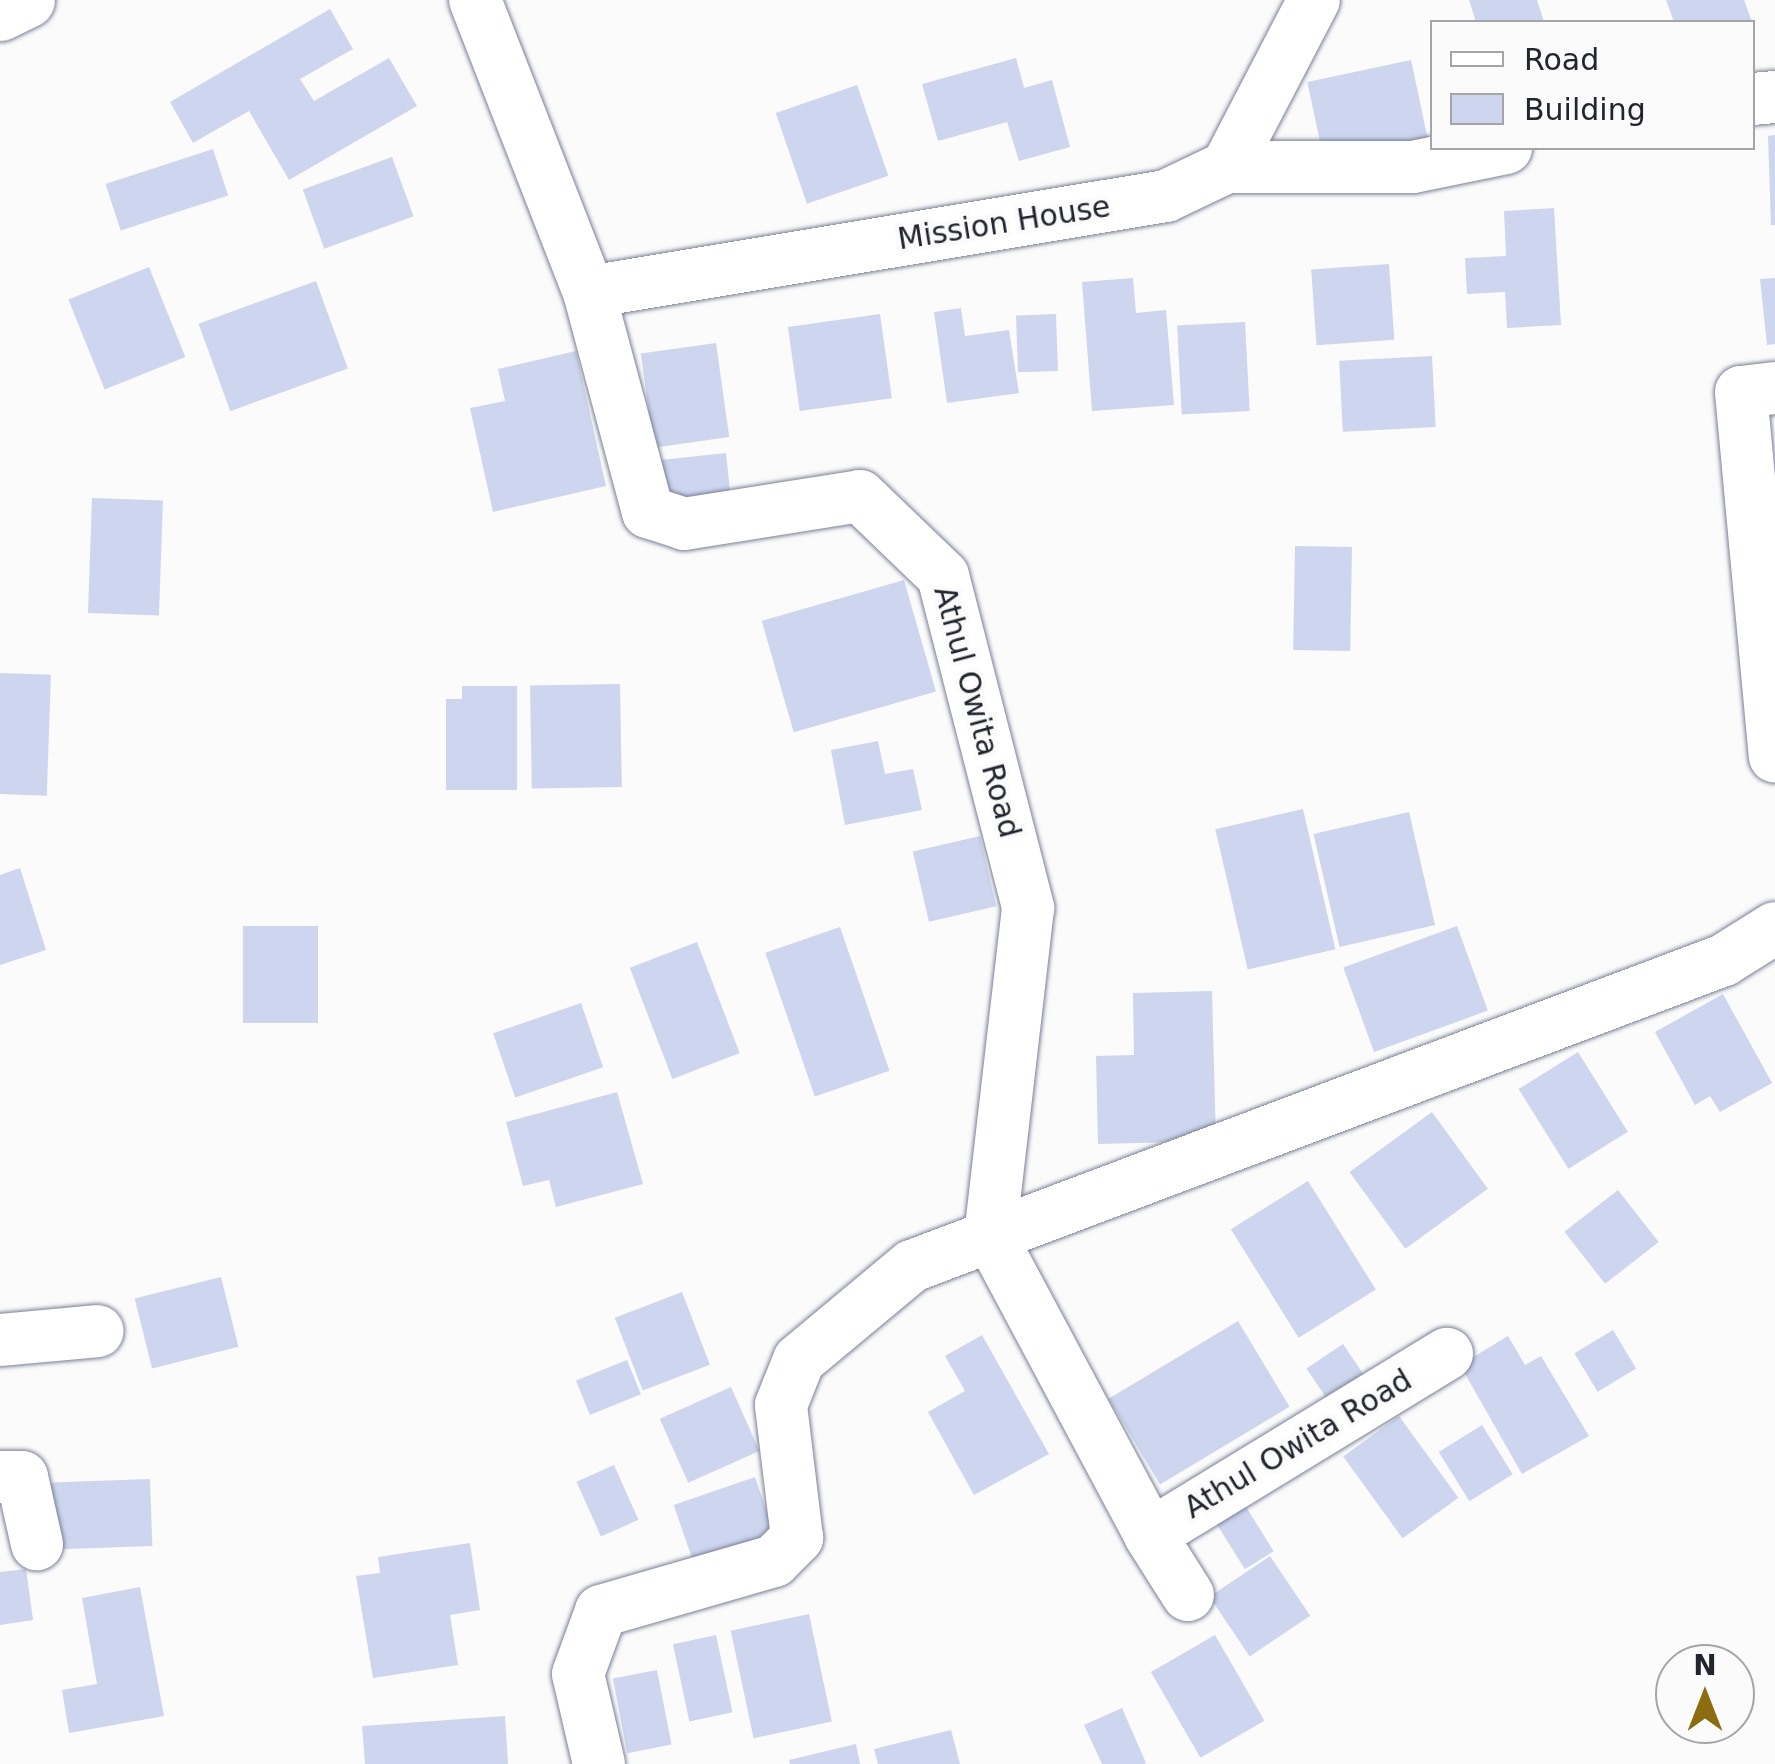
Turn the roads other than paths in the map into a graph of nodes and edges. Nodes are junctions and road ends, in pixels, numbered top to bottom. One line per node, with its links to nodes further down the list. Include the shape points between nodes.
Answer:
1 (27, 0): 4 (street)
2 (474, 0): 7 (street, Athul Owita Road)
3 (1314, 0): 6 (street)
4 (0, 13)
5 (1496, 150): 6 (street, via 1413,166)
6 (1227, 166): 7 (street, Mission House, via 1166,196)
7 (589, 292): 11 (street, Athul Owita Road, via 648,512 684,524 860,496 944,576 1028,908)
8 (1775, 388): 9 (street, via 1741,392)
9 (1775, 756)
10 (1775, 928): 11 (street, via 1724,960)
11 (990, 1235): 16 (street, Athul Owita Road); 19 (street, via 912,1266 799,1360 781,1404 797,1538 774,1560 601,1611 578,1674)
12 (98, 1331): 13 (street)
13 (0, 1340)
14 (1447, 1354): 16 (street, Athul Owita Road)
15 (0, 1477): 17 (street, via 22,1477)
16 (1150, 1535): 18 (street, Athul Owita Road)
17 (37, 1544)
18 (1188, 1595)
19 (599, 1764)

